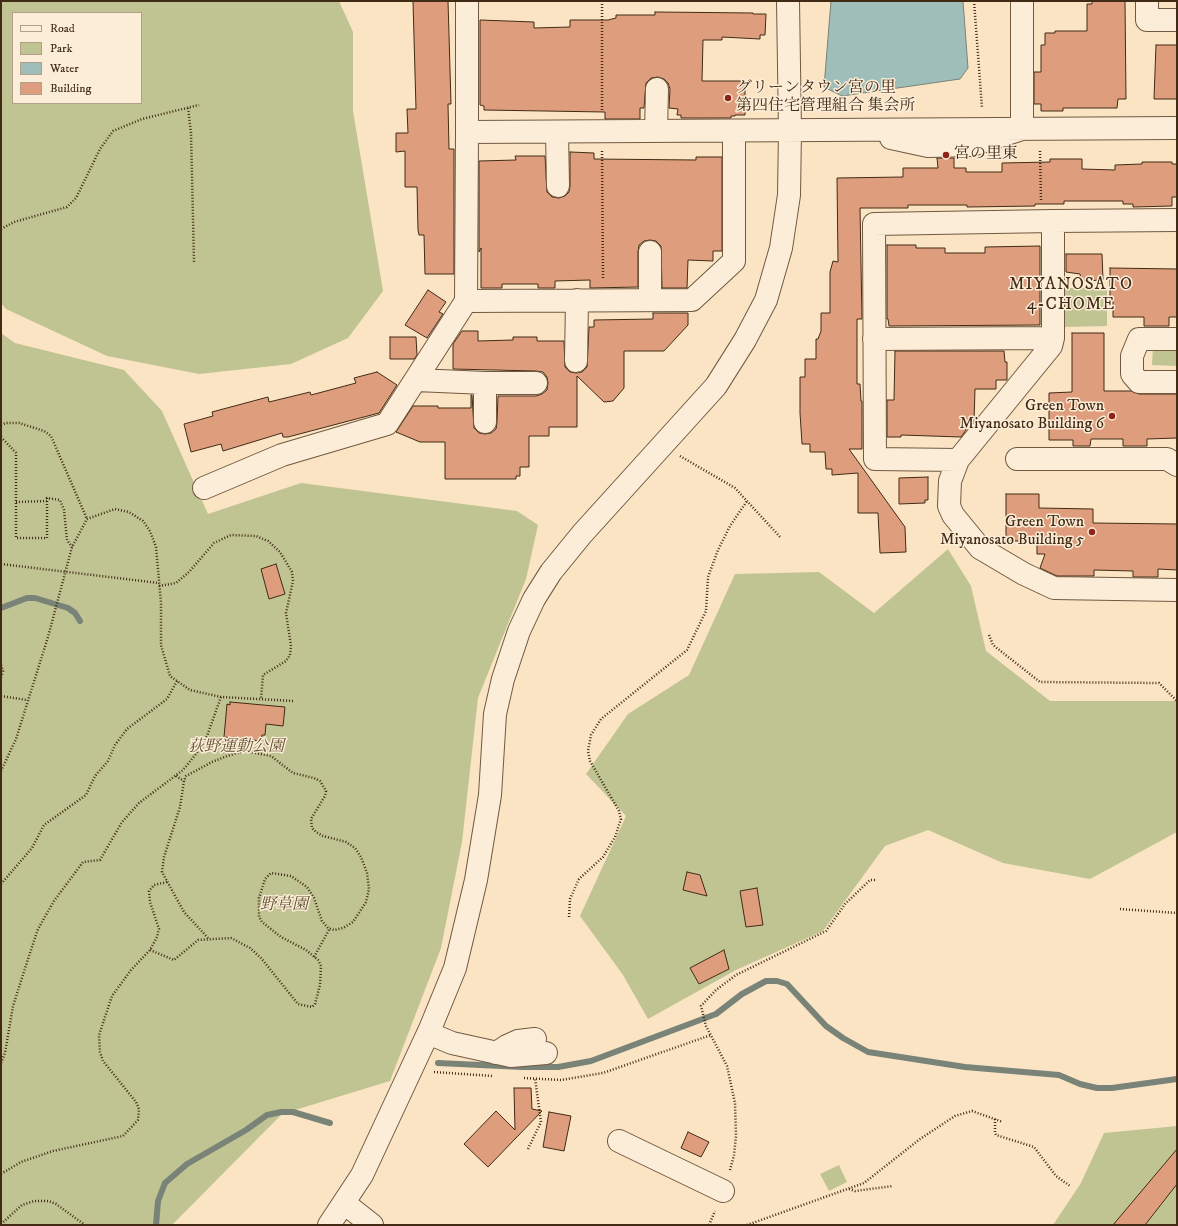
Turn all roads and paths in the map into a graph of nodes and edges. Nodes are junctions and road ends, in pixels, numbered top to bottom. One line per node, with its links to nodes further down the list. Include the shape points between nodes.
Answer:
1 (466, 1): 19 (street)
2 (602, 1): 21 (path)
3 (788, 1): 18 (street)
4 (974, 1): 11 (path)
5 (1022, 1): 15 (street)
6 (1147, 1): 7 (street, via 1147,20)
7 (1177, 20)
8 (657, 89): 16 (street)
9 (199, 105): 10 (path)
10 (188, 108): 26 (path, via 142,119 113,131 100,148 76,198 67,207 14,222); 28 (path, via 191,133)
11 (982, 111)
12 (1177, 115): 13 (street, via 1151,116)
13 (1125, 128): 14 (street); 15 (street)
14 (1177, 128)
15 (1022, 129): 18 (street)
16 (656, 131): 17 (street); 21 (street)
17 (734, 131): 18 (street); 31 (street, via 734,261 692,300)
18 (790, 131): 44 (street, via 790,180 786,221 766,300 716,386)
19 (467, 132): 20 (street); 32 (street)
20 (557, 132): 21 (street); 23 (street)
21 (602, 132): 30 (path)
22 (1040, 146): 25 (path)
23 (558, 186)
24 (1177, 220): 25 (street)
25 (1047, 221): 33 (street); 34 (street, via 874,224)
26 (1, 229)
27 (650, 252): 31 (street)
28 (194, 262)
29 (577, 300): 30 (street); 32 (street); 36 (street)
30 (604, 300): 31 (street)
31 (650, 300)
32 (466, 301): 37 (street)
33 (1053, 338): 34 (street); 46 (street, via 1051,346)
34 (874, 339): 46 (street, via 875,459)
35 (1177, 339): 38 (street, via 1139,339 1132,356 1132,374 1140,382)
36 (576, 360)
37 (416, 380): 39 (street); 48 (street, via 387,424 220,471)
38 (1177, 382)
39 (485, 383): 40 (street); 41 (street)
40 (536, 383)
41 (485, 422)
42 (1, 425): 52 (path, via 6,422 19,422 40,429 50,436)
43 (1, 437): 51 (path, via 16,453)
44 (662, 446): 50 (path, via 735,488); 82 (street, via 582,534 552,572 534,599 519,631 503,679 495,714 490,795 476,880 455,968)
45 (1017, 459): 47 (street, via 1167,459)
46 (958, 460): 58 (street, via 950,481 949,506 953,515 980,548 1054,588)
47 (1177, 465)
48 (204, 488)
49 (46, 501): 51 (path); 51 (path, via 46,538 16,538); 54 (path, via 46,498 60,500 64,510 67,540)
50 (747, 501): 53 (path); 77 (path, via 718,550 708,578 706,611 687,650 601,719 591,735 588,751 590,761 620,811 621,819 615,837 603,857 579,879 570,899)
51 (16, 502)
52 (87, 519): 54 (path); 57 (path, via 115,509 130,512 143,521 156,547)
53 (781, 538)
54 (72, 546): 56 (path)
55 (1, 564): 56 (path)
56 (64, 572): 57 (path); 66 (path, via 48,637)
57 (159, 585): 62 (path, via 161,645 170,676); 65 (path, via 176,583 214,543 231,535 256,536 268,541 280,552 292,572 286,613 290,655 286,661 263,675)
58 (1177, 590)
59 (989, 635): 68 (path, via 992,645 1040,682 1159,683)
60 (1, 665): 61 (path)
61 (1, 677)
62 (177, 681): 64 (path, via 190,690); 74 (path, via 167,699 127,729 115,745 108,761 95,776 86,795 44,825 32,848)
63 (1, 696): 66 (path)
64 (221, 697): 65 (path); 70 (path, via 207,736 196,754)
65 (261, 699): 67 (path)
66 (27, 700): 69 (path, via 16,739)
67 (293, 701)
68 (1177, 701)
69 (1, 771)
70 (175, 776): 71 (path); 84 (path, via 139,803 122,822 100,860 83,862 54,901 38,929 29,956 13,1006)
71 (184, 781): 73 (path, via 180,808 162,864 162,872); 78 (path, via 186,776 212,762 245,752 272,756 293,773 320,781 326,791 311,819 312,828 355,848 367,873 369,889 366,902 353,922 343,928)
72 (877, 880): 94 (path, via 870,880 845,904 826,931 736,976 716,990 701,1006 706,1026 727,1066 735,1103 734,1155)
73 (167, 882): 79 (path, via 184,912); 80 (path, via 154,885 149,891 159,929)
74 (1, 884)
75 (1120, 909): 76 (path)
76 (1177, 913)
77 (569, 917)
78 (330, 928): 81 (path); 81 (path, via 322,920 307,887 299,880 272,873 265,879 259,898 259,917 262,922)
79 (208, 938): 80 (path, via 198,940 174,960); 81 (path, via 231,938 250,948 298,1004 312,1007 320,985 321,966)
80 (150, 950): 90 (path, via 112,996 99,1035 103,1061 136,1102 139,1109 138,1120 123,1136 53,1151 21,1162)
81 (314, 957)
82 (428, 1033): 83 (street, via 452,1043 511,1056); 95 (street, via 362,1175)
83 (541, 1046)
84 (1, 1063)
85 (535, 1075): 89 (path, via 541,1122)
86 (995, 1119): 87 (path); 92 (path, via 996,1135 1034,1147 1056,1176); 93 (path, via 972,1111 955,1116 920,1139 864,1183)
87 (1003, 1122)
88 (619, 1141): 94 (street)
89 (528, 1149)
90 (1, 1174)
91 (893, 1186): 93 (path, via 855,1191)
92 (1070, 1186)
93 (848, 1188): 101 (path)
94 (723, 1191): 100 (path)
95 (344, 1203): 98 (street); 99 (street)
96 (1, 1224): 97 (path, via 22,1205 34,1201 49,1201)
97 (85, 1225)
98 (329, 1225)
99 (372, 1225)
100 (709, 1225)
101 (747, 1225)

